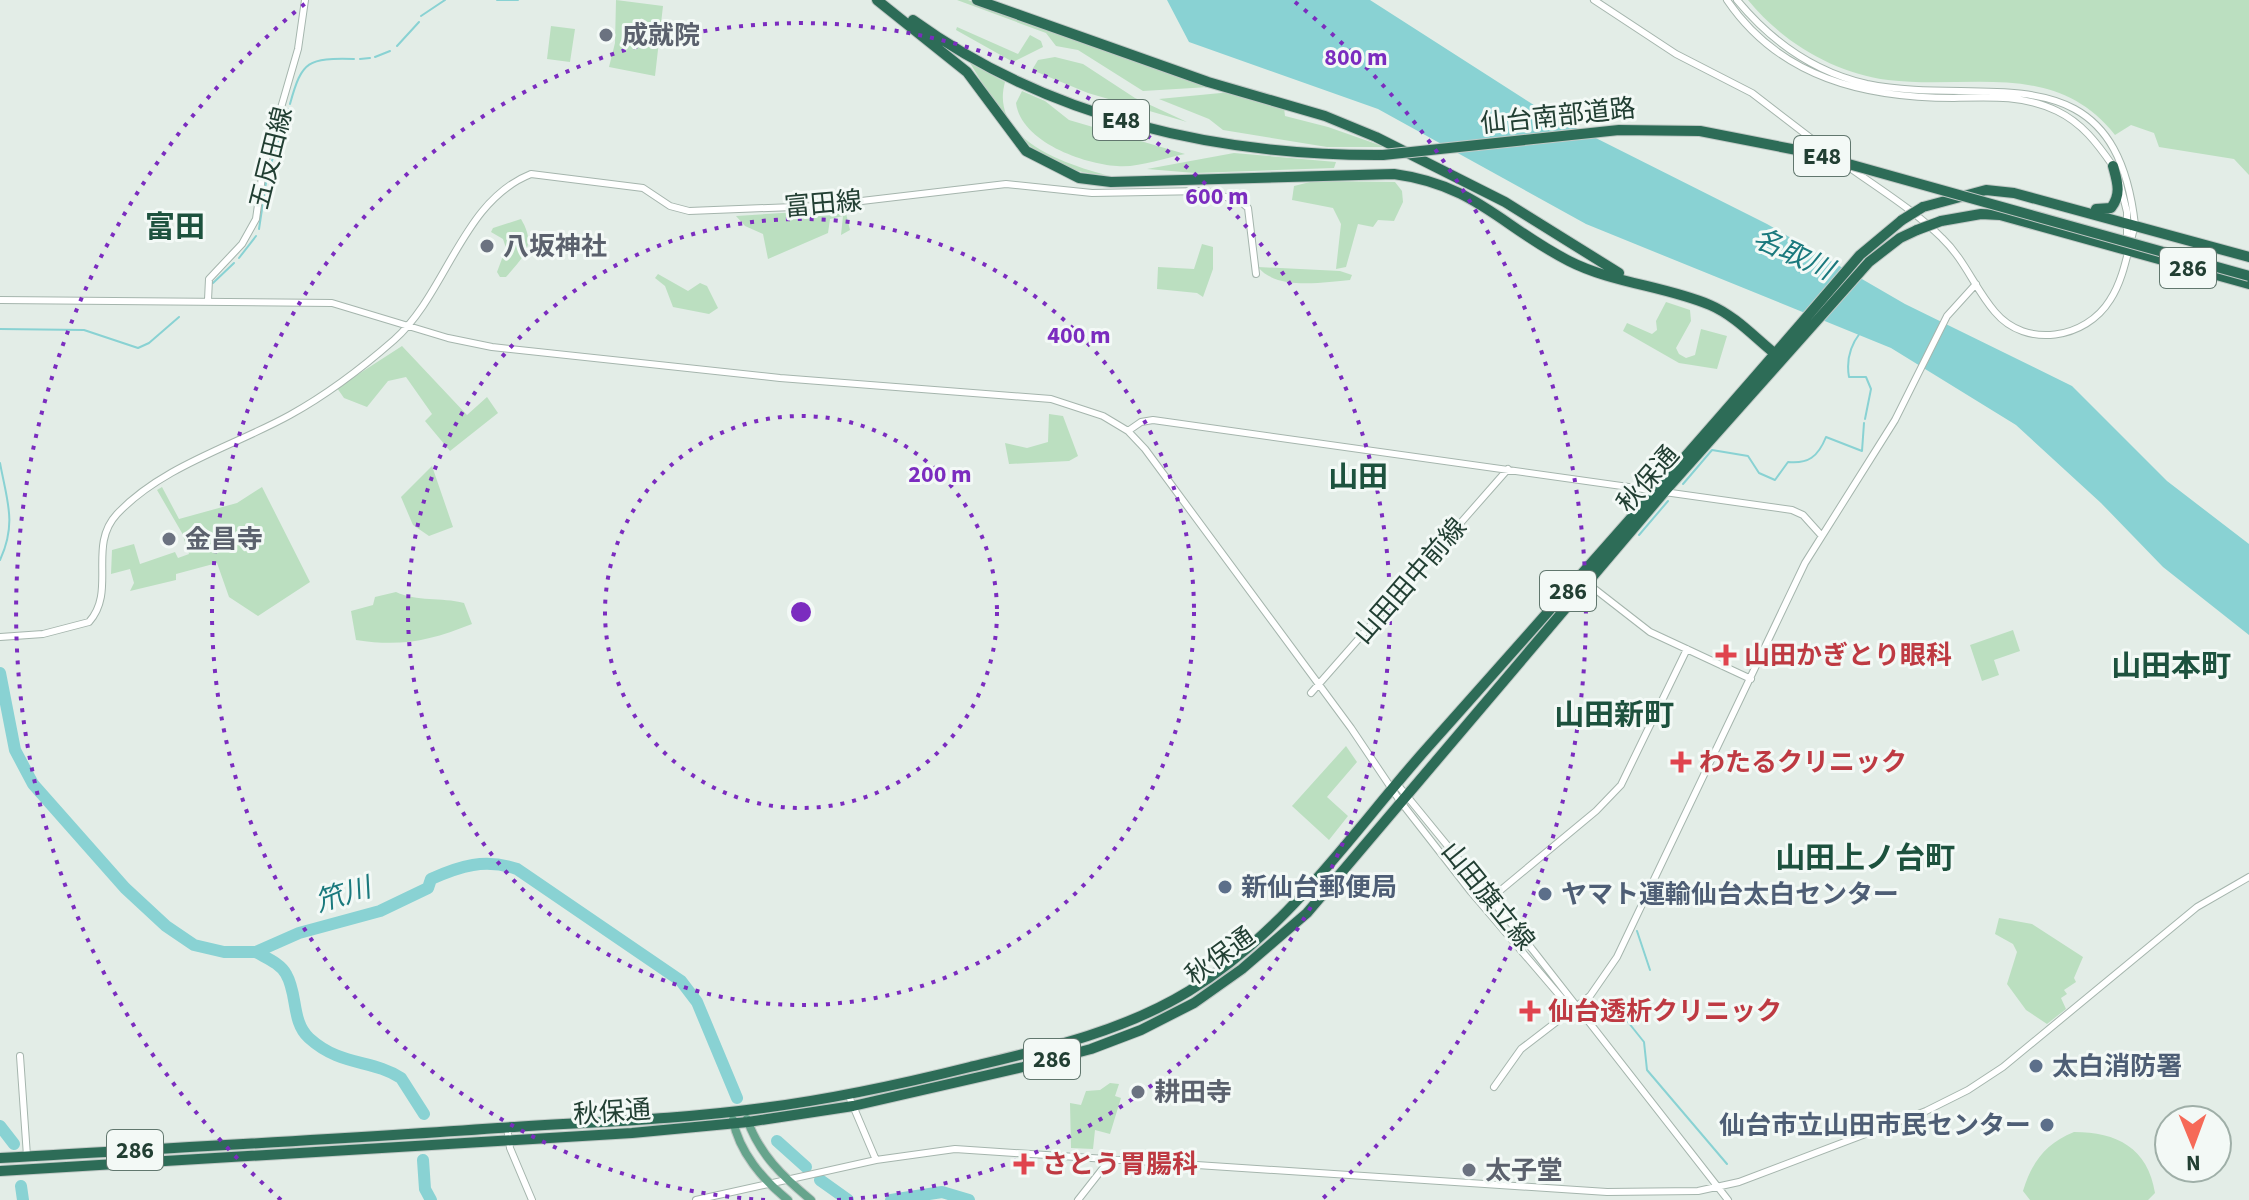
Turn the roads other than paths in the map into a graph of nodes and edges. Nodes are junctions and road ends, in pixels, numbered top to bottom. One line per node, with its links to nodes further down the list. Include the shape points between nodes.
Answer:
1 (305, 0): 20 (street, 五反田線, via 256,219 242,244 209,279)
2 (877, 0): 16 (highway, via 967,72 1016,142 1057,170 1111,182 1394,174 1427,179 1499,214 1569,261)
3 (886, 0): 15 (highway, 仙台南部道路 / E48, bridge, via 985,65 1056,97 1121,120 1248,149 1383,155 1619,130 1700,131 1802,151)
4 (977, 0): 16 (highway, via 1376,137 1505,202)
5 (1594, 0): 17 (street, via 1676,54 1752,93 1806,132 1942,238)
6 (1727, 0): 8 (street, via 1769,46 1828,81 1894,96 1998,97 2040,104 2083,128)
7 (1737, 0): 10 (street, via 1773,38 1838,75 1905,89 2018,91 2066,105 2091,123 2113,150 2127,180)
8 (2113, 166): 9 (highway, via 2118,195 2111,208); 10 (street)
9 (2043, 199): 10 (highway, 秋保通 / 286); 13 (highway, 秋保通 / 286, bridge, via 1986,190 1923,207 1902,220)
10 (2131, 224): 11 (street); 12 (highway, 秋保通 / 286)
11 (2127, 251): 13 (highway, 秋保通 / 286, bridge, via 1981,214 1917,230); 17 (street, via 2111,300 2093,320 2064,333 2017,329 1994,311); 18 (highway, 秋保通 / 286)
12 (2249, 257)
13 (1864, 259): 22 (highway, 秋保通 / 286)
14 (1256, 274): 21 (street, 富田線, via 1248,208 1204,191 1092,193 1006,184 819,206 689,211 670,206 643,188 531,174 479,214 446,272)
15 (2249, 276)
16 (1634, 283): 22 (highway, via 1710,305)
17 (1976, 284): 26 (street, via 1947,316 1864,472)
18 (2249, 284)
19 (0, 300): 20 (street)
20 (208, 300): 21 (street, via 332,303)
21 (407, 324): 23 (street, via 492,347 780,378 1051,399 1087,408); 28 (street, via 332,389 128,503 104,533 101,601 89,622 43,634)
22 (1779, 357): 25 (highway, 秋保通 / 286)
23 (1128, 431): 24 (street, via 1153,420); 31 (street, 山田旗立線)
24 (1508, 469): 25 (street); 31 (street, 山田田中前線)
25 (1662, 490): 26 (street, via 1792,510); 27 (highway, 秋保通 / 286); 33 (highway, 秋保通 / 286)
26 (1821, 535): 30 (street)
27 (1587, 583): 29 (street, via 1641,626); 34 (highway, 秋保通 / 286)
28 (1, 637)
29 (1687, 649): 30 (street); 36 (street, via 1621,785)
30 (1751, 679): 37 (street, via 1617,957)
31 (1318, 685): 32 (street, 山田田中前線); 33 (street, 山田旗立線)
32 (1311, 693)
33 (1395, 787): 34 (street, 山田旗立線); 40 (highway, 秋保通 / 286, via 1267,932 1188,992 1088,1037)
34 (1403, 798): 36 (street, 山田旗立線); 37 (street, 山田旗立線, via 1478,900); 41 (highway, 秋保通 / 286, via 1307,913 1194,1003 1091,1049)
35 (2249, 877): 55 (street, via 2197,907 1968,1090 1926,1111)
36 (1490, 899): 37 (street, 山田旗立線)
37 (1576, 1009): 39 (street, via 1521,1049); 55 (street, 山田旗立線)
38 (20, 1056): 48 (street)
39 (1494, 1087)
40 (848, 1094): 41 (street); 42 (highway, 秋保通 / 286)
41 (853, 1106): 44 (highway, 秋保通 / 286); 51 (street)
42 (745, 1110): 43 (highway, 秋保通 / 286); 44 (main road)
43 (732, 1112): 45 (main road); 46 (highway, 秋保通 / 286)
44 (748, 1122): 45 (highway, 秋保通 / 286); 53 (main road)
45 (734, 1124): 47 (highway, 秋保通 / 286); 54 (main road)
46 (507, 1127): 47 (street); 48 (highway, 秋保通 / 286)
47 (509, 1140): 52 (highway, 秋保通 / 286); 57 (street)
48 (27, 1157): 49 (highway, 秋保通 / 286)
49 (0, 1158)
50 (1111, 1158): 51 (street, via 955,1149); 56 (street); 61 (street)
51 (876, 1160): 53 (street)
52 (0, 1171)
53 (786, 1179): 54 (street); 60 (main road)
54 (768, 1183): 58 (street); 59 (main road)
55 (1720, 1188): 56 (street); 62 (street, 山田旗立線)
56 (1652, 1197)
57 (532, 1200)
58 (696, 1200)
59 (788, 1200)
60 (811, 1200)
61 (1078, 1200)
62 (1728, 1200)

